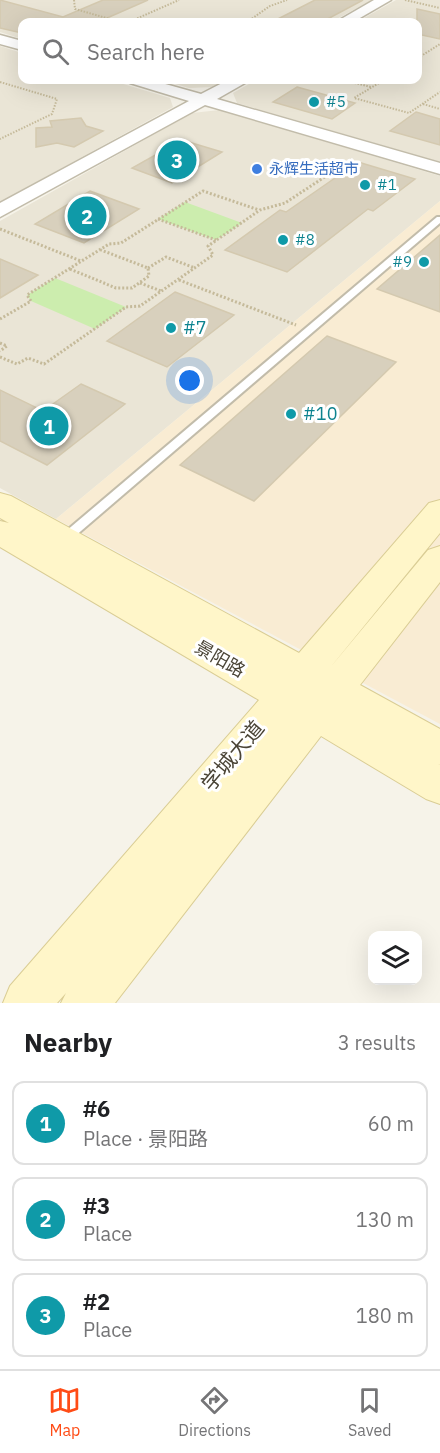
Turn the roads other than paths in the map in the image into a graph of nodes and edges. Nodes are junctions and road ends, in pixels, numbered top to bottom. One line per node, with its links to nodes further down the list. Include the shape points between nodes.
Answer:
1 (384, 0): 2 (street)
2 (350, 18)
3 (0, 39): 4 (street)
4 (18, 45)
5 (150, 84): 7 (street)
6 (231, 84): 7 (street)
7 (203, 99): 8 (street); 9 (street)
8 (440, 169)
9 (0, 211)
10 (440, 219): 14 (lane)
11 (0, 504): 14 (main road, 景阳路)
12 (440, 511): 16 (main road, 学城大道)
13 (0, 532): 16 (main road, 景阳路)
14 (63, 540): 16 (main road, 景阳路)
15 (440, 558): 16 (main road, 学城大道)
16 (310, 693): 17 (main road, 景阳路); 18 (main road, 景阳路); 19 (main road, 学城大道); 20 (main road, 学城大道)
17 (440, 748)
18 (440, 786)
19 (27, 1003)
20 (85, 1003)

